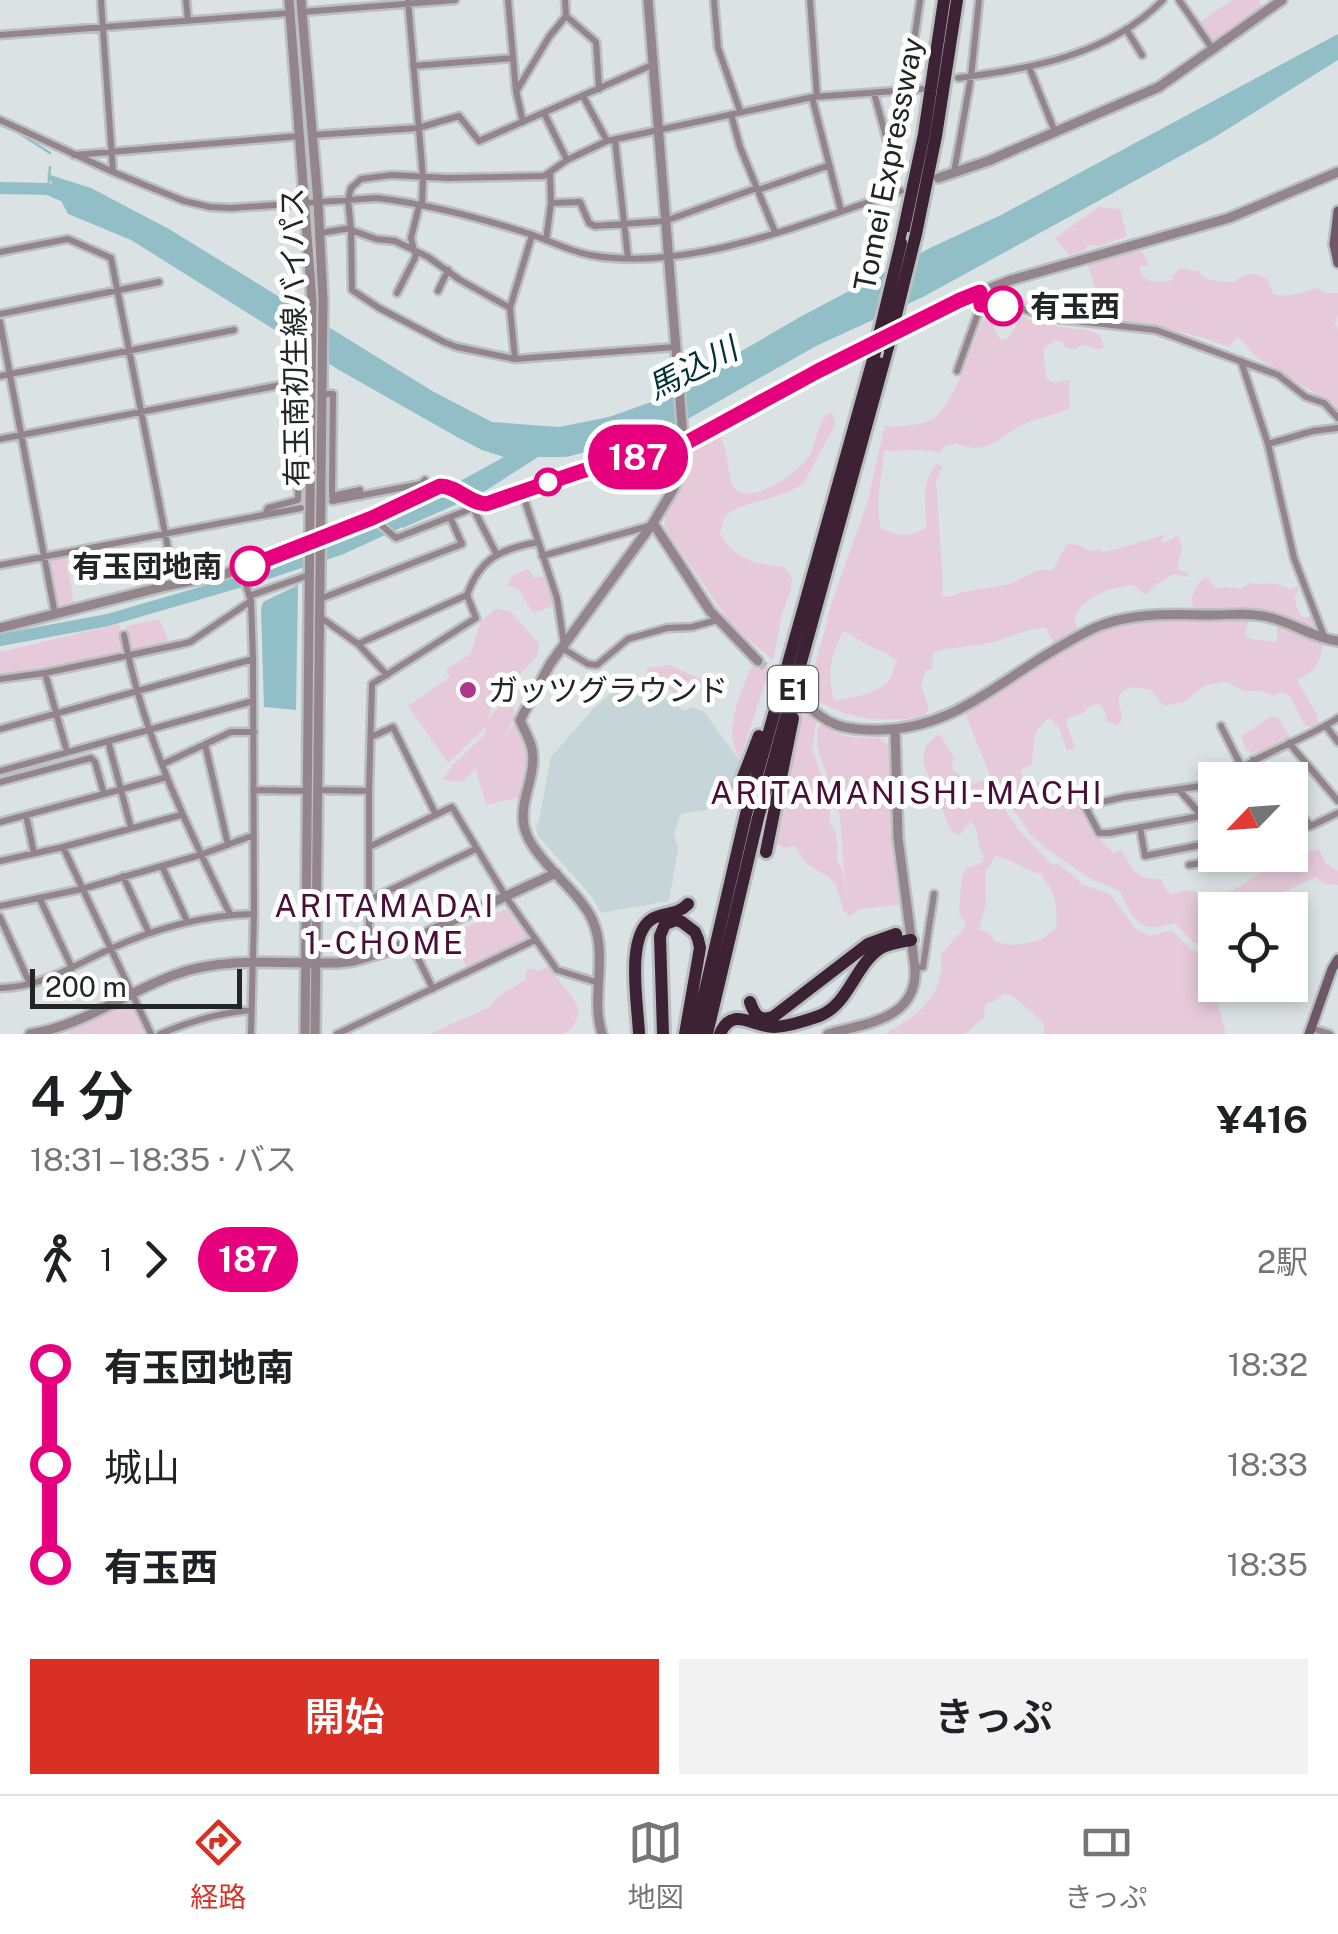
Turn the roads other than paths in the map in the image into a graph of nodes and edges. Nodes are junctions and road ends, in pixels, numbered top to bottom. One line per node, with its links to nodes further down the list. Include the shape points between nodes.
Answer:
1 (100, 0): 24 (street)
2 (186, 0): 23 (street)
3 (289, 0): 21 (street, 有玉南初生線バイパス)
4 (301, 0): 20 (street, 有玉南初生線バイパス)
5 (455, 0): 18 (street)
6 (508, 0): 29 (street)
7 (565, 0): 22 (street)
8 (648, 0): 30 (street)
9 (714, 0): 42 (street, via 718,48)
10 (810, 0): 41 (street)
11 (920, 0): 37 (street)
12 (944, 0): 144 (highway, Tomei Expressway / E1, bridge, via 901,243)
13 (956, 0): 141 (highway, Tomei Expressway / E1, bridge, via 916,234)
14 (979, 0): 33 (street)
15 (1163, 0): 25 (street)
16 (1179, 0): 27 (street)
17 (1282, 0): 19 (street)
18 (408, 2): 20 (street); 31 (street)
19 (1265, 5): 27 (street)
20 (302, 12): 50 (street, 有玉南初生線バイパス)
21 (290, 13): 23 (street); 51 (street, 有玉南初生線バイパス)
22 (566, 16): 35 (street, via 595,41); 38 (street)
23 (188, 20): 24 (street)
24 (102, 27): 26 (street); 53 (street)
25 (1126, 29): 28 (street); 32 (street, via 1089,49)
26 (0, 35)
27 (1212, 48): 49 (street, via 1159,88)
28 (1142, 55)
29 (512, 58): 31 (street); 38 (street)
30 (654, 64): 35 (street); 48 (street)
31 (413, 66): 47 (street)
32 (1029, 67): 33 (street); 49 (street)
33 (971, 77): 34 (street); 60 (street)
34 (958, 78)
35 (599, 89): 40 (street)
36 (922, 89): 37 (street)
37 (908, 90): 39 (street); 56 (street)
38 (516, 91): 46 (street)
39 (874, 93): 41 (street); 56 (street)
40 (583, 96): 43 (street); 52 (street)
41 (814, 97): 42 (street); 57 (street)
42 (740, 111): 44 (street)
43 (544, 114): 46 (street); 55 (street)
44 (731, 114): 48 (street); 64 (street)
45 (0, 120): 54 (street)
46 (523, 122): 47 (street, via 479,141 460,116)
47 (418, 128): 50 (street); 62 (street)
48 (658, 130): 52 (street); 74 (street)
49 (1055, 132): 60 (street)
50 (313, 135): 68 (street, 有玉南初生線バイパス)
51 (300, 136): 53 (street); 69 (street, 有玉南初生線バイパス)
52 (611, 140): 55 (street); 75 (street)
53 (112, 151): 54 (street); 58 (street)
54 (73, 155): 58 (street)
55 (567, 160): 61 (street)
56 (893, 165): 66 (street)
57 (828, 166): 64 (street); 72 (street)
58 (113, 172): 69 (street, via 210,207)
59 (1338, 172): 90 (street, via 1229,218)
60 (954, 173): 63 (street)
61 (550, 174): 62 (street); 70 (street)
62 (423, 177): 67 (street, via 362,179); 71 (street)
63 (938, 178)
64 (758, 189): 74 (street); 77 (street)
65 (901, 191): 66 (street)
66 (888, 195): 72 (street)
67 (348, 200): 68 (street); 71 (street); 76 (street)
68 (318, 202): 69 (street); 78 (street, 有玉南初生線バイパス)
69 (306, 203): 92 (street, 有玉南初生線バイパス)
70 (550, 204): 75 (street, via 580,202 595,226); 80 (street)
71 (420, 206): 79 (street); 81 (street, via 411,238)
72 (841, 211): 77 (street)
73 (1338, 211): 85 (main road)
74 (665, 221): 75 (street); 84 (street)
75 (622, 223): 83 (street)
76 (351, 229): 78 (street); 81 (street); 99 (street, via 352,290 444,342)
77 (775, 232): 84 (street)
78 (320, 233): 92 (street, 有玉南初生線バイパス)
79 (532, 235): 80 (street); 94 (street)
80 (546, 240): 83 (street, via 591,255)
81 (415, 251): 86 (street); 91 (street)
82 (0, 252): 88 (street, via 72,239 111,258)
83 (628, 258): 84 (street)
84 (668, 258): 97 (street)
85 (1338, 263)
86 (448, 270): 89 (street); 94 (street)
87 (159, 282): 88 (street)
88 (118, 291): 95 (street, via 38,305); 98 (street)
89 (438, 291)
90 (980, 292): 93 (street); 112 (street)
91 (397, 293)
92 (317, 302): 103 (street, 有玉南初生線バイパス)
93 (981, 305): 100 (street, via 1156,330); 101 (street)
94 (510, 308): 99 (street)
95 (0, 323): 102 (street)
96 (234, 330): 98 (street)
97 (676, 347): 99 (street); 112 (street)
98 (130, 350): 102 (street); 107 (street)
99 (514, 359)
100 (1241, 360): 108 (street, via 1278,375); 113 (street)
101 (957, 371)
102 (10, 374): 104 (street); 110 (street)
103 (315, 375): 105 (street); 106 (street, 有玉南初生線バイパス); 127 (street, 有玉南初生線バイパス)
104 (0, 376)
105 (300, 382): 107 (street); 120 (street, via 298,500)
106 (322, 394): 116 (street, via 332,394 332,496 360,490); 125 (street, 有玉南初生線バイパス)
107 (140, 412): 110 (street); 124 (street)
108 (1338, 418)
109 (1338, 428): 113 (street)
110 (22, 435): 111 (street); 129 (street)
111 (0, 439)
112 (682, 441): 115 (street); 123 (street, via 678,478)
113 (1268, 444): 145 (street, via 1294,558)
114 (425, 480): 116 (street)
115 (522, 492): 118 (street); 126 (street)
116 (361, 496): 117 (street)
117 (332, 502)
118 (477, 504): 121 (street); 122 (street, via 448,486); 128 (street)
119 (300, 508): 120 (street)
120 (266, 514): 124 (street)
121 (450, 517): 122 (street, via 396,538); 137 (street, via 462,544)
122 (372, 518): 125 (street)
123 (651, 525): 130 (street); 140 (street); 148 (street)
124 (165, 534): 129 (street); 134 (street)
125 (322, 540): 127 (street); 137 (street, 有玉南初生線バイパス)
126 (538, 542): 128 (street); 130 (street)
127 (310, 545): 132 (street); 133 (street, 有玉南初生線バイパス)
128 (497, 554): 135 (street, via 479,568)
129 (44, 556): 131 (street); 138 (street)
130 (542, 556): 148 (street)
131 (0, 565)
132 (242, 570): 134 (street); 136 (street)
133 (310, 572): 136 (street); 184 (street, 有玉南初生線バイパス)
134 (175, 584): 138 (street)
135 (467, 595): 147 (street); 153 (street, via 476,618)
136 (250, 598): 149 (street, via 190,642); 150 (street)
137 (320, 599): 139 (street, 有玉南初生線バイパス)
138 (56, 614): 142 (street)
139 (320, 617): 147 (street); 184 (street, 有玉南初生線バイパス)
140 (717, 620): 148 (street, via 628,640 597,666); 151 (street)
141 (812, 622): 206 (highway); 259 (highway, Tomei Expressway / E1)
142 (0, 628)
143 (124, 635): 149 (street)
144 (795, 639): 179 (highway); 258 (highway, Tomei Expressway / E1)
145 (1325, 639): 146 (street); 164 (street, via 1257,615 1118,620 1088,630 959,710)
146 (1338, 641)
147 (358, 644): 153 (street)
148 (563, 646): 213 (street, via 520,720 532,749 524,830)
149 (128, 656): 152 (street); 155 (street)
150 (253, 659): 155 (street); 156 (street)
151 (758, 661)
152 (46, 673): 154 (street); 158 (street)
153 (386, 675): 166 (street, via 372,684)
154 (0, 679)
155 (138, 692): 158 (street); 163 (street)
156 (253, 700): 163 (street); 165 (street)
157 (802, 700): 164 (street, via 838,726)
158 (56, 714): 162 (street); 171 (street)
159 (1338, 718): 161 (street)
160 (1221, 726): 173 (street)
161 (1326, 726): 168 (street); 169 (street)
162 (1, 727)
163 (149, 730): 167 (street); 175 (street)
164 (895, 730): 227 (street)
165 (254, 732): 170 (street, via 231,732); 182 (street)
166 (371, 737): 185 (street); 191 (street, via 393,726)
167 (108, 741): 171 (street); 181 (street)
168 (1338, 742)
169 (1289, 743): 172 (street); 187 (street)
170 (206, 744): 175 (street); 201 (street)
171 (68, 752): 176 (street)
172 (1253, 760): 174 (street)
173 (1239, 762)
174 (1250, 762)
175 (162, 764): 177 (street)
176 (0, 771)
177 (167, 777): 181 (street); 190 (street)
178 (0, 782): 186 (street, via 91,758)
179 (740, 785)
180 (1198, 787): 183 (street)
181 (121, 789): 186 (street); 198 (street)
182 (253, 790): 184 (street); 200 (street)
183 (1180, 790): 188 (street); 199 (street, via 1085,806 1099,833)
184 (312, 791): 185 (street); 233 (street, 有玉南初生線バイパス)
185 (369, 791): 203 (street)
186 (104, 794): 192 (street)
187 (1338, 801)
188 (1198, 811)
189 (1338, 813): 196 (street)
190 (181, 815): 198 (street); 208 (street)
191 (436, 815): 203 (street); 205 (street, via 452,808)
192 (26, 816): 194 (street); 207 (street)
193 (1198, 817): 199 (street)
194 (0, 822)
195 (1308, 823): 196 (street)
196 (1311, 826): 197 (street)
197 (1308, 827)
198 (131, 828): 204 (street)
199 (1140, 828): 202 (street, via 1145,856)
200 (254, 835): 201 (street); 223 (street)
201 (228, 845): 208 (street)
202 (1198, 845)
203 (370, 846): 219 (street)
204 (62, 847): 207 (street); 215 (street)
205 (476, 849): 217 (street); 219 (street)
206 (766, 852)
207 (34, 853): 209 (street)
208 (200, 855): 212 (street); 222 (street)
209 (0, 861)
210 (1198, 863): 211 (street)
211 (1189, 865)
212 (162, 866): 214 (street); 225 (street)
213 (556, 873): 217 (street); 238 (street, via 593,921)
214 (123, 876): 215 (street); 226 (street)
215 (82, 888): 218 (street); 230 (street)
216 (934, 894): 236 (street, via 923,966)
217 (506, 897): 228 (street); 229 (street)
218 (40, 899): 221 (street); 235 (street)
219 (369, 900): 231 (street)
220 (688, 904): 255 (highway, via 640,932)
221 (0, 906)
222 (230, 914): 223 (street); 225 (street)
223 (254, 914): 234 (street)
224 (0, 917): 239 (street)
225 (186, 921): 226 (street)
226 (149, 933): 230 (street)
227 (910, 936): 236 (street); 243 (highway, via 868,944 773,1017 759,1017); 260 (highway, via 878,950 827,1013 774,1026 740,1018)
228 (535, 940): 238 (street, via 557,970); 241 (street)
229 (410, 942): 231 (street); 241 (street)
230 (110, 948): 235 (street); 242 (street)
231 (369, 957): 233 (street)
232 (1338, 959): 237 (main road)
233 (312, 963): 234 (street); 251 (street, 有玉南初生線バイパス); 252 (street, 有玉南初生線バイパス)
234 (252, 964): 242 (street, via 185,972); 244 (street)
235 (72, 968): 239 (street)
236 (915, 968): 261 (street, via 901,1008)
237 (1335, 971): 246 (main road)
238 (598, 983): 254 (street)
239 (30, 984): 240 (street)
240 (0, 988)
241 (433, 989): 253 (street)
242 (132, 994): 245 (street); 248 (street)
243 (750, 1002)
244 (251, 1010): 249 (street, via 191,1020); 250 (street)
245 (62, 1031): 247 (street)
246 (1309, 1031): 262 (street)
247 (30, 1034)
248 (151, 1034)
249 (160, 1034)
250 (251, 1034)
251 (306, 1034)
252 (316, 1034)
253 (337, 1034)
254 (602, 1034)
255 (640, 1034)
256 (664, 1034): 257 (highway, via 660,936 676,920 695,932 700,948)
257 (685, 1034)
258 (695, 1034)
259 (708, 1034)
260 (720, 1034)
261 (828, 1034)
262 (1330, 1034)

